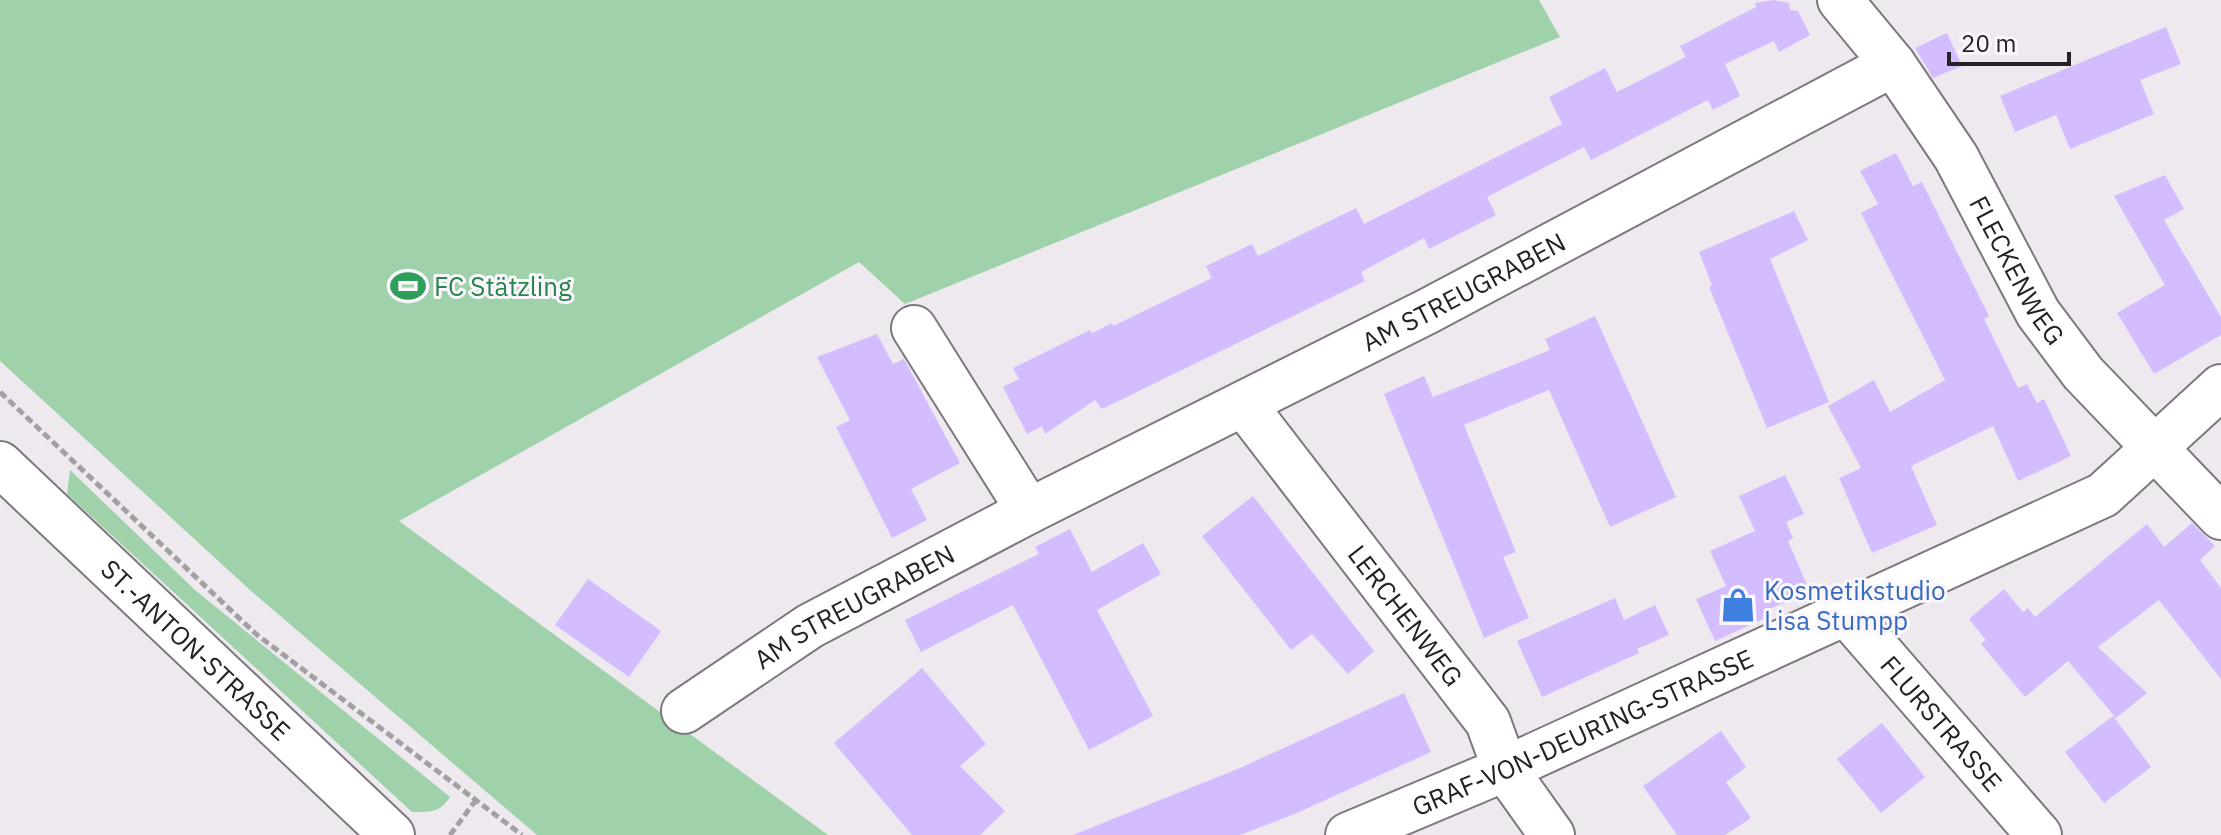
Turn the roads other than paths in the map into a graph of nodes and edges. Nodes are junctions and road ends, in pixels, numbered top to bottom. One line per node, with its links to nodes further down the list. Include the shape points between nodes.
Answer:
1 (1840, 0): 2 (street, FLECKENWEG)
2 (1893, 64): 5 (street, AM STREUGRABEN); 6 (street, FLECKENWEG, via 1956,157 2038,313 2083,373)
3 (914, 328): 8 (street)
4 (2221, 387): 6 (street, GRAF-VON-DEURING-STRASSE)
5 (1245, 406): 8 (street, AM STREUGRABEN); 12 (street, LERCHENWEG, via 1488,722)
6 (2153, 448): 9 (street, FLECKENWEG); 10 (street, GRAF-VON-DEURING-STRASSE, via 2103,495)
7 (0, 464): 13 (street, ST.-ANTON-STRASSE)
8 (1029, 511): 11 (street, AM STREUGRABEN, via 810,626)
9 (2221, 517)
10 (1846, 613): 12 (street, GRAF-VON-DEURING-STRASSE); 16 (street, FLURSTRASSE)
11 (684, 711)
12 (1505, 769): 14 (street, GRAF-VON-DEURING-STRASSE); 15 (street, LERCHENWEG)
13 (392, 835)
14 (1348, 835)
15 (1552, 835)
16 (2039, 835)

